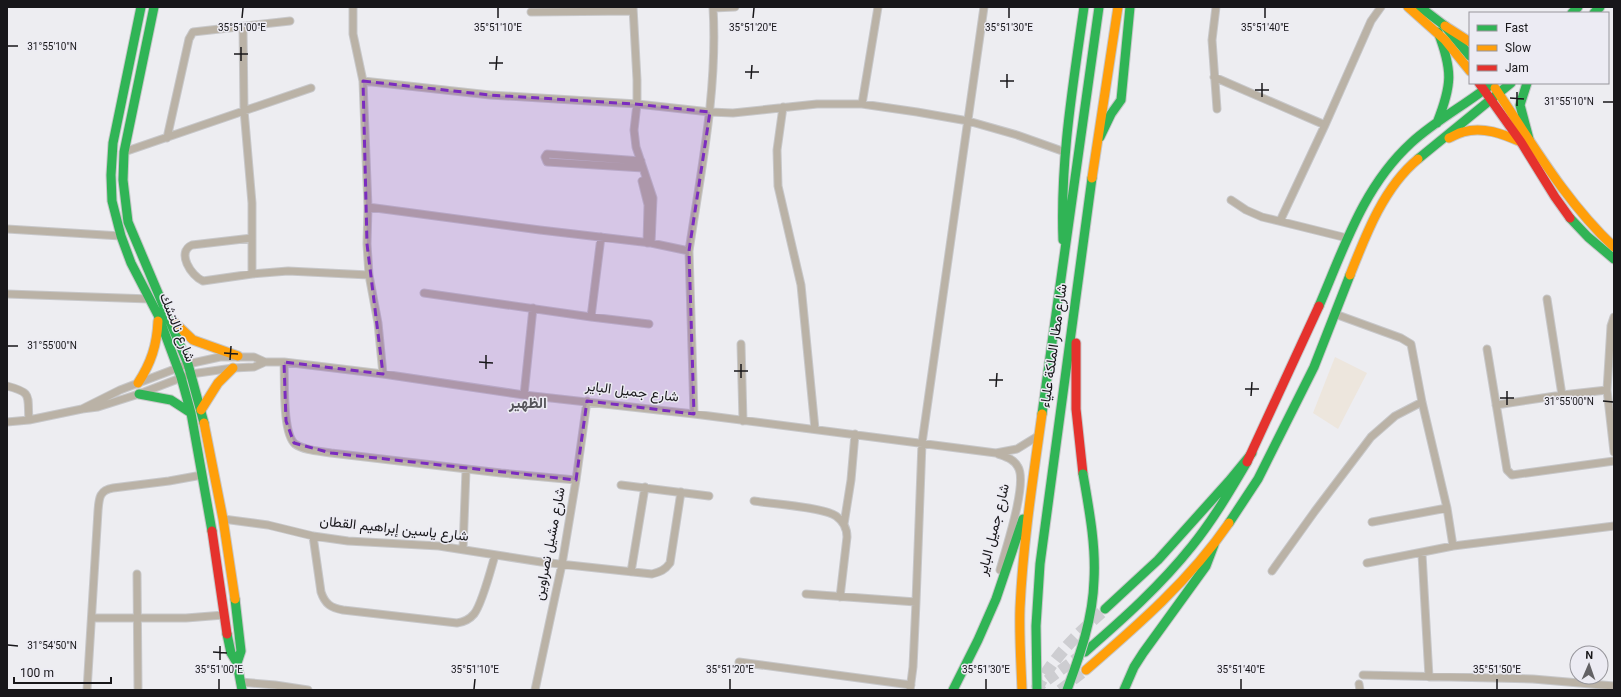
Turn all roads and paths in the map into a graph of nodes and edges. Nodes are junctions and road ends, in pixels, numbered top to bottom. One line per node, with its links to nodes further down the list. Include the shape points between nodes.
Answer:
1 (141, 7): 55 (main road, شارع نالتشك, via 111,162 112,201)
2 (154, 7): 46 (main road, شارع نالتشك)
3 (353, 7): 25 (street, via 353,34)
4 (713, 7): 5 (street); 38 (street)
5 (735, 7)
6 (878, 7): 34 (street)
7 (984, 7): 39 (street)
8 (1084, 7): 47 (main road)
9 (1099, 7): 62 (main road, شارع مطار الملكة علياء)
10 (1118, 7): 44 (main road, شارع مطار الملكة علياء)
11 (1130, 7): 44 (main road, via 1121,100)
12 (1216, 7): 24 (street, via 1212,32)
13 (1381, 7): 41 (street, via 1371,21)
14 (1408, 7): 20 (main road)
15 (1420, 7): 20 (main road)
16 (633, 9): 17 (street); 33 (street, via 637,80)
17 (531, 12)
18 (290, 21): 19 (street)
19 (243, 27): 37 (street); 42 (street, via 200,30 191,34)
20 (1442, 29): 21 (main road); 22 (main road); 23 (main road); 40 (main road, via 1451,77 1448,94)
21 (1469, 42)
22 (1469, 55)
23 (1469, 70)
24 (1214, 77): 36 (street); 41 (street)
25 (363, 81): 33 (street, via 490,95); 52 (street)
26 (1493, 84): 31 (main road)
27 (1511, 84): 31 (main road)
28 (1527, 84): 43 (main road, via 1520,105)
29 (1482, 86): 32 (main road); 40 (main road)
30 (311, 88): 37 (street)
31 (1499, 93): 32 (main road); 43 (main road)
32 (1490, 99): 43 (main road); 45 (main road)
33 (634, 104): 38 (street); 50 (street, via 634,130)
34 (862, 104): 35 (street); 39 (street)
35 (784, 107): 38 (street, via 733,113); 106 (street, via 777,150 778,186 801,285)
36 (1217, 109)
37 (244, 110): 42 (street); 57 (street, via 252,203)
38 (710, 112): 61 (street)
39 (968, 121): 47 (street); 109 (street)
40 (1436, 124): 58 (main road, via 1414,141 1381,176 1363,204)
41 (1325, 125): 53 (street)
42 (167, 138): 46 (street)
43 (1525, 140): 45 (main road, via 1475,129); 60 (main road, via 1565,193); 63 (main road, via 1555,197 1570,218)
44 (1097, 143): 70 (main road, شارع مطار الملكة علياء)
45 (1436, 144): 72 (main road, via 1411,166 1387,195 1362,244)
46 (124, 152): 76 (main road, شارع نالتشك, via 123,180 128,222)
47 (1065, 152): 62 (main road, via 1062,209)
48 (561, 155): 49 (street); 49 (street, via 547,154 545,157 547,162); 50 (street)
49 (561, 163): 50 (street)
50 (640, 165): 59 (street, via 648,199)
51 (1231, 200): 53 (street, via 1254,214)
52 (368, 207): 56 (street); 65 (street)
53 (1280, 221): 58 (street)
54 (7, 229): 55 (street)
55 (121, 236): 68 (main road, شارع نالتشك)
56 (601, 237): 59 (street); 74 (street)
57 (252, 238): 64 (street); 64 (street, via 192,245 187,247 184,254 192,273 203,281)
58 (1347, 238): 112 (main road, via 1311,326)
59 (649, 243): 61 (street)
60 (1614, 247)
61 (689, 251): 102 (street)
62 (1064, 253): 108 (main road, شارع مطار الملكة علياء)
63 (1614, 259)
64 (252, 274): 65 (street, via 288,271)
65 (369, 275): 88 (street, via 378,323)
66 (424, 293): 71 (street)
67 (7, 294): 68 (street)
68 (150, 299): 73 (main road, شارع نالتشك)
69 (1547, 299): 95 (street)
70 (1076, 301): 162 (main road, شارع مطار الملكة علياء, via 1040,564 1036,626); 163 (main road, bridge, via 1076,409 1093,545 1093,595 1088,622)
71 (534, 308): 74 (street); 94 (street)
72 (1335, 314): 97 (street, via 1411,344); 129 (main road, via 1314,367 1258,479)
73 (158, 315): 85 (main road, شارع نالتشك); 90 (main road, via 156,347)
74 (591, 317): 77 (street)
75 (1614, 317): 80 (street, via 1611,326)
76 (169, 318): 81 (main road, via 193,340); 84 (main road, شارع نالتشك)
77 (649, 324)
78 (741, 344): 104 (street)
79 (1487, 349): 98 (street)
80 (1612, 355): 92 (street)
81 (238, 356): 82 (street, شارع جميل الباير, via 254,357); 84 (street, شارع جميل الباير, via 204,359)
82 (265, 362): 83 (street, شارع جميل الباير); 86 (street, شارع جميل الباير, via 254,367)
83 (284, 362): 88 (street, شارع جميل الباير); 114 (street, via 286,421 291,439 299,446 310,450)
84 (188, 364): 85 (street, شارع جميل الباير); 87 (main road, شارع نالتشك)
85 (177, 367): 89 (main road, شارع نالتشك); 90 (street, شارع جميل الباير)
86 (233, 368): 87 (street, شارع جميل الباير); 100 (main road, via 218,383)
87 (191, 374): 89 (street, شارع جميل الباير); 100 (main road, شارع نالتشك)
88 (383, 374): 94 (street, شارع جميل الباير)
89 (181, 377): 93 (street, شارع جميل الباير); 101 (main road, شارع نالتشك)
90 (138, 383): 99 (street, شارع جميل الباير)
91 (7, 386): 103 (street, via 27,394)
92 (1607, 390): 95 (street); 110 (street)
93 (139, 394): 99 (street, شارع جميل الباير, via 98,407); 101 (main road, via 170,400)
94 (524, 395): 96 (street, شارع جميل الباير)
95 (1562, 395): 98 (street)
96 (587, 401): 102 (street, شارع جميل الباير); 116 (street, شارع مشيل نصراوين)
97 (1422, 402): 123 (street); 136 (street, via 1395,416 1371,437)
98 (1496, 405): 113 (street, via 1507,470 1512,475)
99 (82, 409): 103 (street, شارع جميل الباير)
100 (201, 410): 124 (main road, شارع نالتشك)
101 (191, 413): 115 (main road, شارع نالتشك)
102 (694, 414): 104 (street, شارع جميل الباير)
103 (29, 420): 105 (street, شارع جميل الباير)
104 (743, 421): 106 (street, شارع جميل الباير)
105 (7, 422)
106 (814, 429): 107 (street, شارع جميل الباير)
107 (856, 434): 109 (street, شارع جميل الباير); 126 (street)
108 (1040, 435): 111 (street, شارع جميل الباير, via 1017,449); 121 (main road, شارع مطار الملكة علياء)
109 (922, 443): 111 (street, شارع جميل الباير); 141 (street)
110 (1614, 452)
111 (996, 453): 146 (street, شارع جميل الباير, via 1016,464 1021,474 1021,482 1005,554 986,613)
112 (1252, 453): 142 (main road, via 1158,560); 147 (main road, via 1229,493 1192,546 1126,617)
113 (1614, 462)
114 (466, 470): 116 (street); 131 (street)
115 (202, 475): 143 (main road, شارع نالتشك); 144 (street, via 113,488 102,493 98,511)
116 (576, 480): 135 (street, شارع مشيل نصراوين)
117 (621, 485): 118 (street)
118 (645, 487): 119 (street); 137 (street)
119 (681, 492): 120 (street); 137 (street, شارع ياسين إبراهيم القطان, via 667,568 660,573 652,574)
120 (709, 496)
121 (1031, 498): 146 (main road); 161 (main road, شارع مطار الملكة علياء, via 1020,604)
122 (754, 501): 126 (street, via 828,512)
123 (1447, 508): 125 (street); 130 (street)
124 (223, 519): 128 (street, شارع ياسين إبراهيم القطان, via 268,525); 149 (main road, شارع نالتشك, via 240,634 241,651)
125 (1372, 522)
126 (844, 524): 140 (street, via 847,537)
127 (1614, 526): 130 (street)
128 (313, 536): 131 (street, شارع ياسين إبراهيم القطان); 133 (street, via 321,592 329,606 343,610 457,623 476,612)
129 (1214, 546): 150 (main road, via 1143,620); 164 (main road, via 1206,566 1143,653)
130 (1453, 546): 132 (street)
131 (463, 549): 133 (street, شارع ياسين إبراهيم القطان)
132 (1422, 554): 134 (street); 152 (street)
133 (495, 555): 135 (street, شارع ياسين إبراهيم القطان)
134 (1367, 563)
135 (562, 564): 137 (street, شارع ياسين إبراهيم القطان); 159 (street, شارع مشيل نصراوين)
136 (1272, 571)
137 (631, 572)
138 (137, 574): 145 (street)
139 (806, 594): 140 (street)
140 (840, 596): 141 (street)
141 (916, 602): 156 (street)
142 (1105, 609)
143 (224, 615): 145 (street); 149 (main road, شارع نالتشك, via 231,653)
144 (92, 618): 145 (street); 157 (street)
145 (137, 618): 155 (street)
146 (985, 626): 160 (main road)
147 (1085, 652)
148 (739, 662): 156 (street)
149 (237, 663): 153 (main road, شارع نالتشك)
150 (1086, 670)
151 (1363, 674): 152 (street)
152 (1429, 677): 154 (street, via 1533,679)
153 (241, 686): 158 (street, via 275,685)
154 (1614, 686)
155 (138, 688)
156 (910, 688)
157 (87, 690)
158 (308, 690)
159 (534, 690)
160 (953, 690)
161 (1022, 690)
162 (1037, 690)
163 (1067, 690)
164 (1124, 690)

